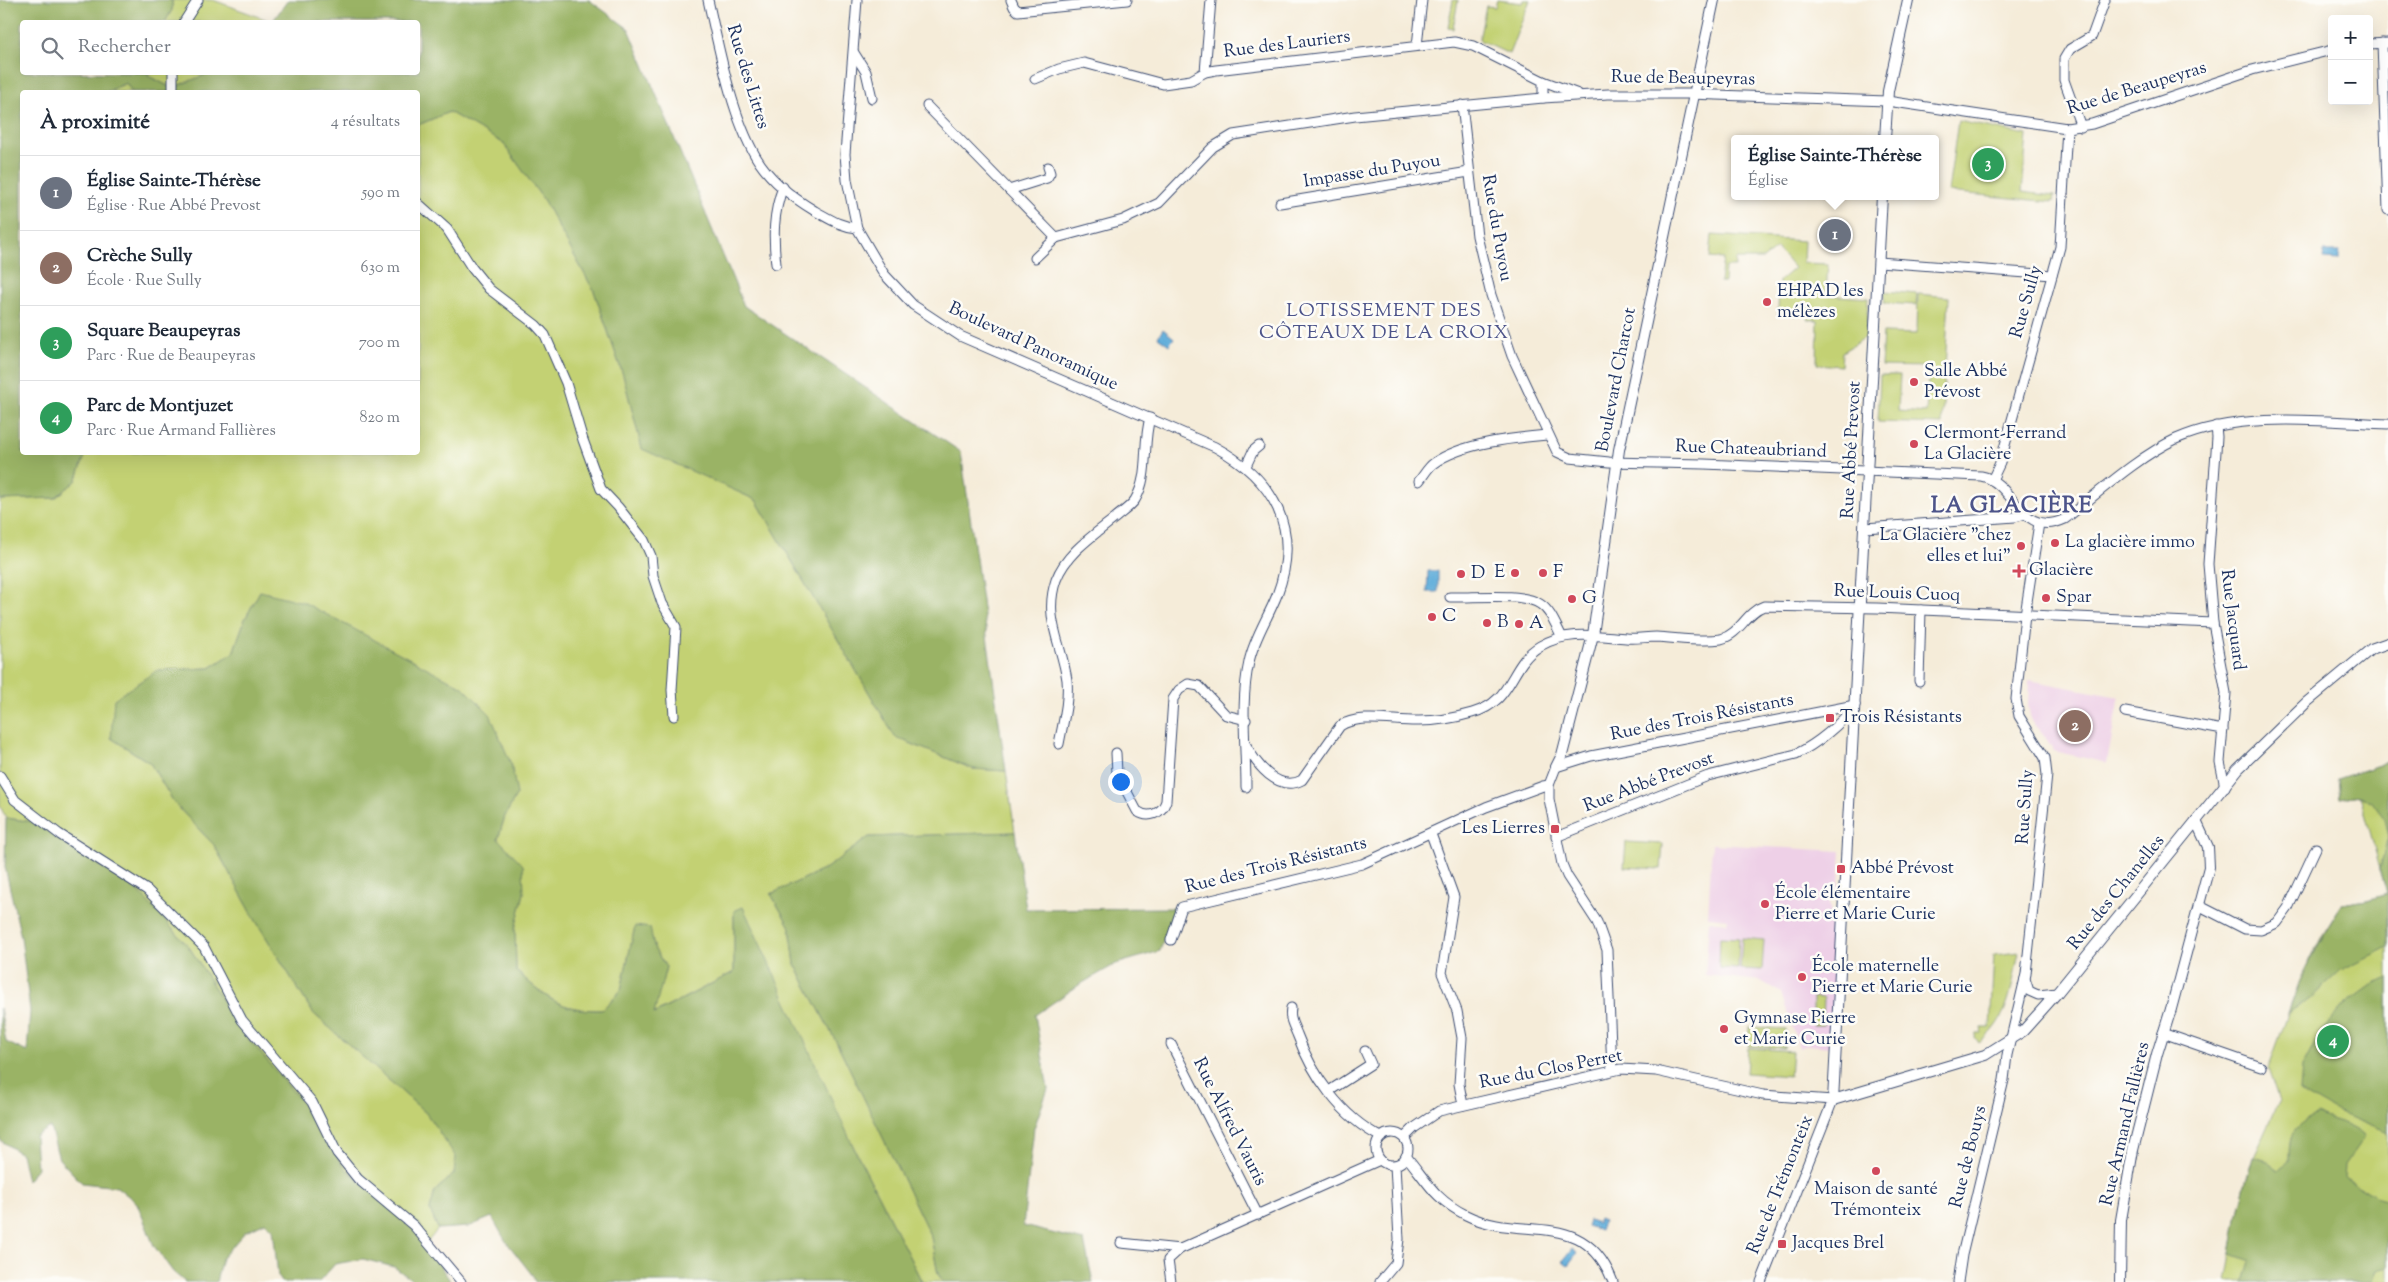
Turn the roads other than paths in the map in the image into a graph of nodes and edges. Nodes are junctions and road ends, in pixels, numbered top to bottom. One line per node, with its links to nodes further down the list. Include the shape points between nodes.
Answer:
1 (198, 0): 12 (street)
2 (708, 0): 34 (street, Rue des Littes, via 739,119 757,158)
3 (857, 0): 16 (street, Boulevard Panoramique)
4 (1011, 0): 11 (street, via 1018,11)
5 (1127, 0): 11 (street)
6 (1211, 0): 17 (street)
7 (1422, 0): 14 (street)
8 (1714, 0): 22 (street, Boulevard Charcot)
9 (1908, 0): 26 (street)
10 (2106, 0): 29 (street, via 2092,36 2070,49 2064,59 2064,80)
11 (1108, 1)
12 (185, 20)
13 (2385, 43): 39 (street)
14 (1417, 46): 17 (street, Rue des Lauriers); 20 (street, Rue des Lauriers, via 1454,42 1473,46)
15 (2328, 51): 29 (street, Rue de Beaupeyras, via 2252,70)
16 (854, 52): 24 (street, via 866,72); 40 (street, Boulevard Panoramique, via 846,154 847,180)
17 (1205, 72): 19 (street, Rue des Lauriers, via 1191,80 1163,84 1084,63)
18 (173, 75): 21 (street)
19 (1034, 79)
20 (1543, 81): 23 (street, Rue des Lauriers); 25 (street)
21 (173, 90)
22 (1695, 94): 23 (street, Rue de Beaupeyras); 26 (street, Rue de Beaupeyras); 51 (street, Boulevard Charcot)
23 (1580, 96): 25 (street, Rue de Beaupeyras)
24 (872, 98)
25 (1543, 98): 27 (street, Rue de Beaupeyras)
26 (1887, 101): 30 (street, Rue de Beaupeyras); 31 (street)
27 (1462, 105): 33 (street, Rue du Puyou); 41 (street, Rue de Beaupeyras, via 1355,116 1234,135 1213,146 1151,208 1123,220)
28 (927, 106): 35 (street)
29 (2081, 127): 30 (street, Rue de Beaupeyras)
30 (2067, 128): 45 (street, Rue Sully, via 2060,247)
31 (1885, 135)
32 (1048, 166): 35 (street, via 1050,173 1047,178)
33 (1469, 172): 37 (street, Impasse du Puyou); 49 (street, Rue du Puyou, via 1477,236 1491,295 1512,356)
34 (783, 187): 40 (street, Rue des Littes, via 841,226); 44 (street, via 773,236)
35 (1009, 190): 41 (street)
36 (1882, 200): 43 (street, Rue Abbé Prevost)
37 (1280, 203)
38 (420, 205): 70 (street, via 447,229 489,289 545,335 566,383 600,489 644,540 662,603 676,628 672,690)
39 (2388, 210)
40 (857, 228): 46 (street, Boulevard Panoramique, via 884,274 906,300 928,316 960,336)
41 (1056, 238): 42 (street, Rue de Beaupeyras)
42 (1035, 258)
43 (1879, 262): 45 (street); 53 (street, Rue Abbé Prevost)
44 (776, 264)
45 (2052, 275): 54 (street, Rue Sully, via 2000,463)
46 (1150, 418): 52 (street, Boulevard Panoramique, via 1215,447); 73 (street, via 1144,473 1134,501 1074,553 1056,581 1052,622 1067,679 1068,702)
47 (2388, 424): 48 (street, via 2256,421)
48 (2216, 426): 57 (street, via 2166,444 2065,520); 63 (street, Rue Jacquard, via 2208,564)
49 (1547, 435): 51 (street, Rue Chateaubriand, via 1557,452 1564,456); 55 (street, via 1513,438 1461,450 1433,464)
50 (1260, 446): 52 (street, via 1253,451)
51 (1617, 462): 53 (street, Rue Chateaubriand); 64 (street, Boulevard Charcot)
52 (1246, 466): 71 (street, Boulevard Panoramique, via 1270,492 1282,519 1286,546 1285,573 1252,650 1246,685)
53 (1868, 471): 54 (street, Rue Chateaubriand, via 1981,476); 58 (street, Rue Abbé Prevost)
54 (1992, 480): 56 (street)
55 (1420, 481)
56 (2026, 514): 57 (street); 58 (street)
57 (2039, 523): 62 (street, Rue Sully)
58 (1865, 528): 60 (street, Rue Abbé Prevost)
59 (1450, 597): 65 (street, via 1525,598 1541,604)
60 (1861, 608): 61 (street, Rue Louis Cuoq); 64 (street, Rue Louis Cuoq, via 1764,606 1752,613 1732,635 1716,640); 68 (street, Rue Abbé Prevost)
61 (1921, 610): 62 (street, Rue Louis Cuoq); 67 (street)
62 (2025, 615): 63 (street, Rue Louis Cuoq); 87 (street, Rue Sully, via 2016,699 2019,716 2045,758 2047,775)
63 (2213, 623): 72 (street, Rue Jacquard, via 2226,693)
64 (1592, 635): 65 (street, Rue Louis Cuoq); 76 (street, Boulevard Charcot, via 1562,755)
65 (1562, 637): 74 (street, Rue Louis Cuoq, via 1539,646 1523,663 1502,696 1486,708 1422,721 1359,719 1346,722 1302,780 1295,784 1279,782 1271,776)
66 (2388, 643): 80 (street, Rue des Chanelles, via 2371,649 2307,702 2259,747)
67 (1919, 681)
68 (1855, 705): 76 (street, Rue des Trois Résistants, via 1591,756); 83 (street, Rue Abbé Prevost, via 1809,748 1796,754 1708,776); 97 (street, Rue Abbé Prevost)
69 (2125, 712): 72 (street)
70 (674, 716)
71 (1246, 720): 74 (street, Boulevard Panoramique); 75 (street, via 1226,715 1198,686 1188,684 1179,690 1173,699 1166,801 1164,808 1149,815 1136,811 1117,774)
72 (2223, 730): 80 (street, Rue Jacquard, via 2220,762)
73 (1059, 744)
74 (1246, 745): 79 (street, Boulevard Panoramique)
75 (1116, 753)
76 (1556, 767): 78 (street)
77 (0, 776): 107 (street, via 15,800 59,834 147,890 204,948 242,1020 312,1102 337,1153 358,1179 414,1226)
78 (1549, 785): 82 (street, Rue des Trois Résistants, via 1486,807); 83 (street)
79 (1246, 787)
80 (2224, 787): 81 (street, Rue des Chanelles)
81 (2196, 821): 85 (street, Rue Armand Fallières, via 2210,854); 88 (street, Rue des Chanelles)
82 (1431, 834): 86 (street, Rue des Trois Résistants, via 1362,864 1182,907); 98 (street, via 1454,897 1442,973 1457,1011 1462,1038 1459,1084)
83 (1556, 837): 95 (street, via 1567,876 1597,922 1607,950)
84 (2316, 848): 85 (street, via 2288,908 2277,923 2261,930 2245,929)
85 (2200, 906): 90 (street, Rue Armand Fallières)
86 (1171, 940)
87 (2025, 979): 88 (street, via 2029,991 2038,995); 91 (street, Rue Sully)
88 (2057, 993): 91 (street, Rue des Chanelles, via 2023,1031)
89 (1291, 1008): 96 (street, via 1289,1018 1304,1054)
90 (2163, 1033): 94 (street, Rue Armand Fallières); 113 (street, Rue Armand Fallières, via 2141,1113 2123,1204)
91 (2010, 1040): 97 (street, Rue des Chanelles, via 1985,1055); 112 (street, Rue de Bouys, via 2004,1080)
92 (1171, 1044): 104 (street, Rue Alfred Vauris)
93 (1365, 1051): 96 (street, via 1372,1064)
94 (2261, 1067)
95 (1612, 1070): 97 (street, Rue du Clos Perret, via 1656,1072 1763,1095); 98 (street, Rue du Clos Perret)
96 (1329, 1091): 99 (street, via 1358,1123)
97 (1833, 1100): 111 (street, Rue de Trémonteix)
98 (1463, 1105): 100 (street, Rue du Clos Perret, via 1439,1111)
99 (1381, 1137): 100 (street, via 1390,1133); 102 (street, via 1376,1146)
100 (1404, 1138): 101 (street, via 1408,1147)
101 (1406, 1156): 103 (street); 110 (street, via 1430,1190 1465,1215 1495,1226 1562,1231 1593,1248)
102 (1380, 1160): 103 (street); 104 (street)
103 (1395, 1165): 109 (street, via 1399,1239 1396,1263)
104 (1258, 1215): 106 (street)
105 (1121, 1242): 106 (street)
106 (1180, 1249): 108 (street, via 1168,1260)
107 (461, 1282)
108 (1171, 1282)
109 (1380, 1282)
110 (1613, 1282)
111 (1761, 1282)
112 (1958, 1282)
113 (2120, 1282)

